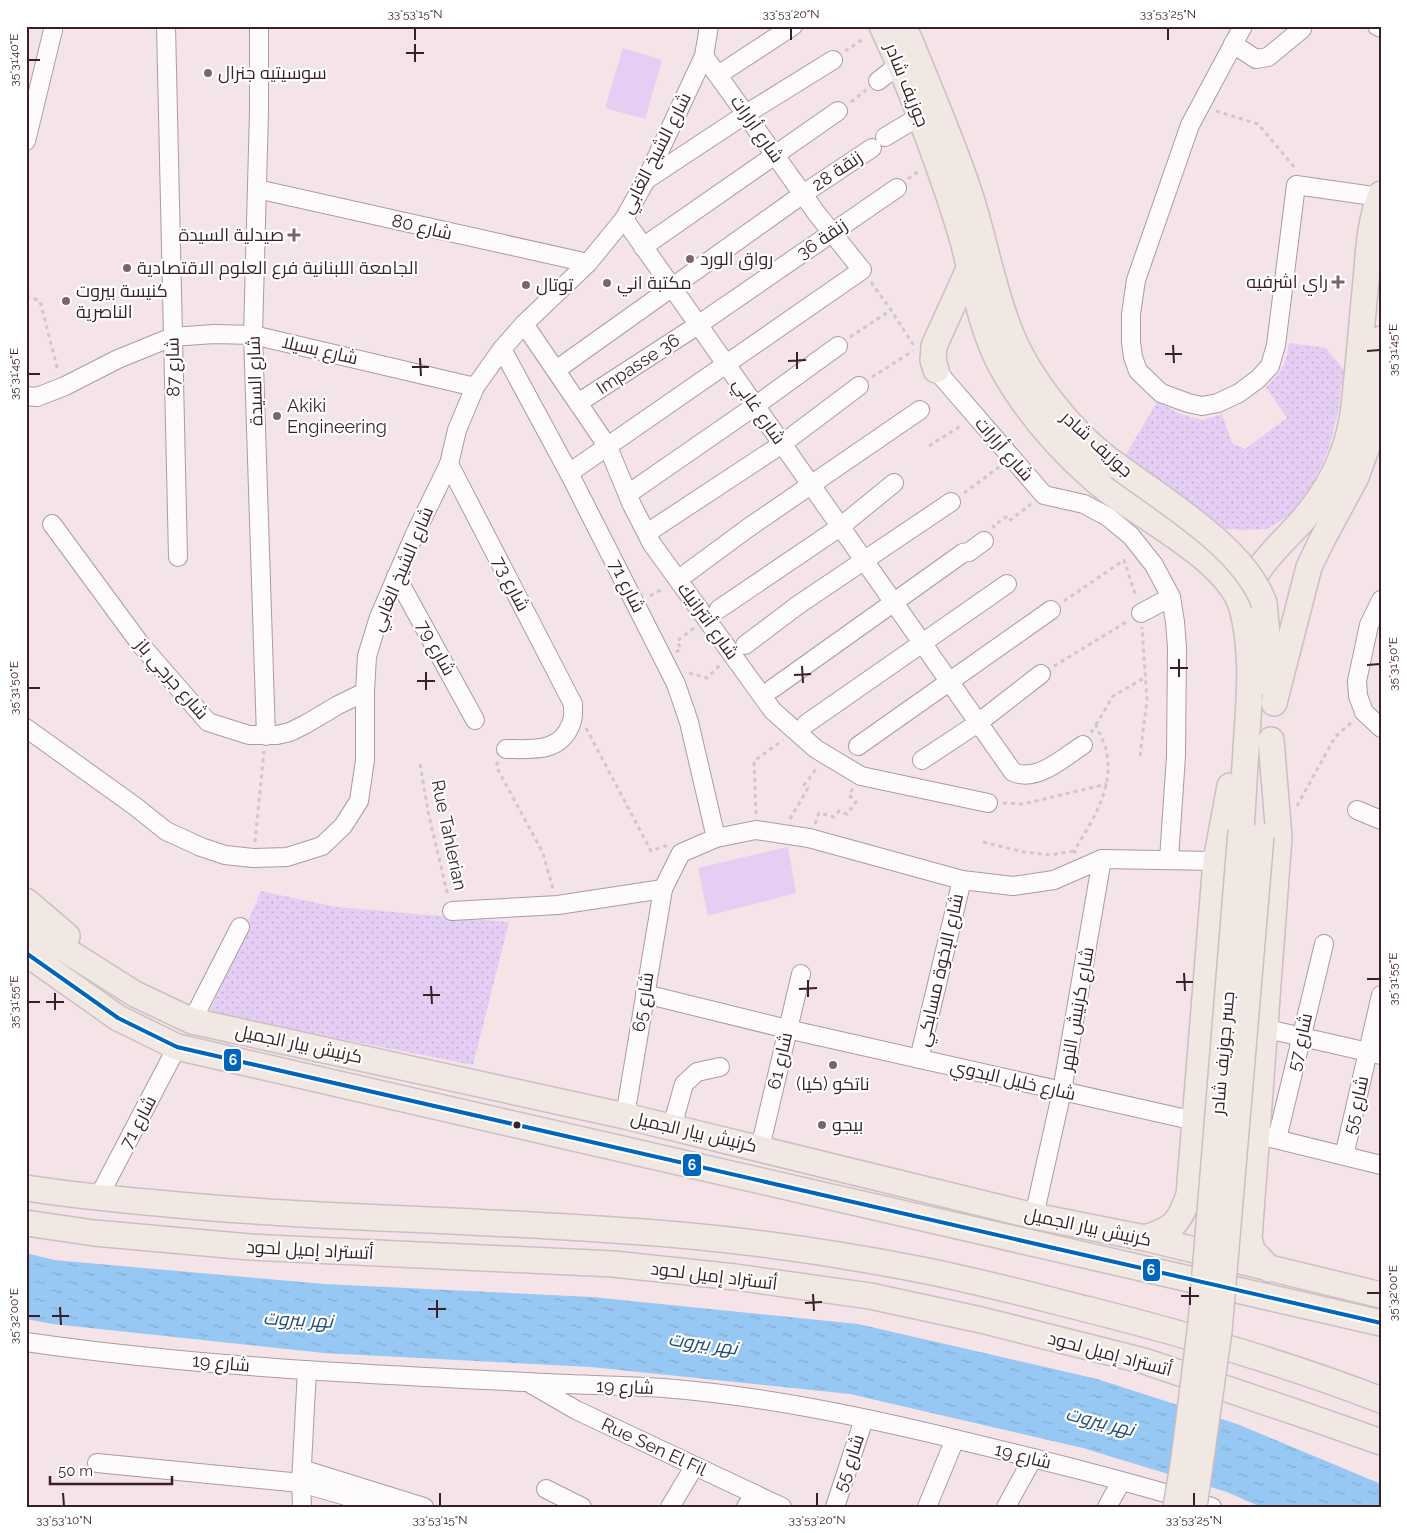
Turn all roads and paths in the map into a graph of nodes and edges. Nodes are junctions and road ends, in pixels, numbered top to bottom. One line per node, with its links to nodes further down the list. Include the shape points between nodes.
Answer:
1 (54, 26): 20 (street)
2 (166, 26): 43 (street, شارع 87)
3 (259, 26): 28 (street, شارع السيدة)
4 (709, 26): 12 (street, شارع الشيخ الغابي)
5 (792, 26): 15 (street)
6 (1243, 26): 11 (street)
7 (1377, 26): 9 (street)
8 (889, 27): 13 (path, via 857,42); 14 (highway, جوزيف شادر); 81 (highway, جوزيف شادر, bridge, via 928,84 963,174 1002,310 1020,353 1060,412 1091,444 1191,520 1248,572)
9 (1381, 28)
10 (1302, 29): 11 (street, via 1268,57 1256,58)
11 (1233, 44): 17 (street)
12 (704, 56): 15 (street, شارع أرارات); 25 (street, شارع الشيخ الغابي)
13 (832, 60): 19 (street)
14 (900, 64): 16 (street); 21 (highway, جوزيف شادر)
15 (718, 75): 19 (street, شارع أرارات)
16 (878, 81): 18 (path)
17 (1200, 106): 26 (path, via 1258,124 1295,168); 26 (street, via 1190,125 1136,280 1131,314 1133,356 1138,371 1161,393 1188,404 1218,403 1240,393 1270,366 1276,345)
18 (838, 111): 23 (street)
19 (746, 114): 23 (street, شارع أرارات); 25 (street)
20 (29, 115): 22 (street)
21 (920, 116): 24 (highway, جوزيف شادر); 29 (street, زنقة 28)
22 (26, 141)
23 (775, 156): 29 (street, شارع أرارات); 33 (street)
24 (936, 159): 27 (path); 35 (highway, جوزيف شادر)
25 (646, 180): 31 (street, شارع الشيخ الغابي)
26 (1296, 185): 30 (street)
27 (897, 188): 32 (street, زنقة 36)
28 (257, 189): 34 (street, شارع 80); 42 (street, شارع السيدة)
29 (803, 194): 32 (street, شارع أرارات); 37 (street, زنقة 28)
30 (1380, 196): 81 (highway, via 1370,230 1355,403 1345,448 1321,497 1260,568 1246,592)
31 (624, 219): 33 (street, شارع غابي); 34 (street, شارع الشيخ الغابي)
32 (831, 232): 36 (street, شارع أرارات); 41 (street, زنقة 36)
33 (644, 247): 37 (street, شارع غابي)
34 (588, 263): 40 (street, شارع الشيخ الغابي)
35 (969, 269): 49 (highway, via 934,346); 81 (highway, جوزيف شادر, via 988,338 1028,409 1062,449 1098,483 1207,562)
36 (862, 270): 39 (path); 47 (street)
37 (672, 287): 41 (street, شارع غابي); 48 (street, زنقة 28)
38 (26, 296): 50 (path, via 40,301)
39 (891, 310): 45 (path); 51 (path, via 916,350)
40 (524, 324): 46 (street, شارع الشيخ الغابي); 48 (street, شارع أنترانيك)
41 (698, 324): 47 (street, شارع غابي); 54 (street, Impasse 36)
42 (253, 335): 43 (street, شارع بسيلا); 52 (street, شارع بسيلا); 105 (street, شارع السيدة)
43 (172, 337): 53 (street, شارع بسيلا, via 65,386 37,397); 73 (street, شارع 87)
44 (1381, 339): 95 (highway, via 1368,443 1356,477 1309,567)
45 (838, 346): 55 (street)
46 (502, 349): 52 (street, شارع الشيخ الغابي); 63 (street, شارع 71)
47 (726, 365): 55 (street, شارع غابي); 60 (street)
48 (556, 370): 54 (street, شارع أنترانيك)
49 (936, 370): 57 (street, شارع أرارات)
50 (58, 371)
51 (859, 386): 58 (street)
52 (474, 387): 62 (street, شارع الشيخ الغابي, via 457,430)
53 (26, 396)
54 (578, 403): 60 (street, شارع أنترانيك)
55 (755, 406): 58 (street, شارع غابي); 66 (street)
56 (920, 410): 65 (street)
57 (975, 416): 59 (path); 61 (street, شارع أرارات)
58 (782, 444): 65 (street, شارع غابي); 71 (street)
59 (929, 446)
60 (608, 447): 63 (street); 66 (street, شارع أنترانيك)
61 (1012, 458): 67 (street, شارع أرارات); 68 (path)
62 (449, 464): 75 (street, شارع الشيخ الغابي); 96 (street, شارع 73)
63 (568, 473): 82 (street, شارع 71)
64 (894, 483): 70 (street)
65 (811, 486): 70 (street, شارع غابي); 76 (street)
66 (628, 494): 71 (street, شارع أنترانيك)
67 (1044, 495): 72 (path, via 1009,521 1006,517 993,526 997,531); 78 (street, شارع أرارات, via 1084,504 1108,517 1144,552)
68 (951, 502): 74 (street)
69 (52, 524): 105 (street, شارع جرجي باز, via 141,646 208,722 249,735)
70 (840, 526): 74 (street, شارع غابي); 85 (street)
71 (647, 534): 76 (street, شارع أنترانيك)
72 (984, 541): 80 (street)
73 (178, 557)
74 (864, 561): 80 (street, شارع غابي); 87 (street)
75 (396, 576): 94 (street, شارع الشيخ الغابي, via 379,617 368,656); 98 (street, شارع 79)
76 (682, 576): 82 (path); 85 (street, شارع أنترانيك)
77 (1007, 584): 86 (street)
78 (1171, 597): 84 (street); 127 (street, شارع أرارات, via 1177,648 1176,756)
79 (1381, 600): 97 (street, via 1368,625 1357,681)
80 (893, 603): 86 (street, شارع غابي); 93 (street)
81 (1248, 603): 95 (highway, جوزيف شادر); 100 (highway, جسر جوزيف شادر, via 1251,683)
82 (636, 604): 88 (street, شارع 71)
83 (1051, 610): 84 (path, via 1124,560); 91 (street)
84 (1141, 613): 89 (path); 90 (path)
85 (713, 614): 87 (street, شارع أنترانيك); 88 (path, via 677,641 681,649)
86 (922, 644): 91 (street, شارع غابي); 103 (street)
87 (738, 649): 92 (path, via 707,678 688,673); 103 (street, شارع أنترانيك, via 757,691 773,711)
88 (664, 658): 92 (street, شارع 71)
89 (1041, 674): 99 (street)
90 (1146, 678): 101 (path, via 1113,696); 110 (path, via 1147,700)
91 (948, 682): 99 (street, شارع غابي); 107 (street)
92 (676, 684): 121 (street, شارع 71, via 689,722)
93 (772, 689)
94 (365, 692): 105 (street, شارع جرجي باز, via 290,732); 126 (street, شارع الشيخ الغابي, via 365,760 360,801 322,846 287,857)
95 (1274, 703): 120 (highway, جوزيف شادر)
96 (573, 704): 108 (street, via 572,723 560,742 544,748); 125 (path, via 650,850 676,842)
97 (1364, 712): 104 (street); 120 (path, via 1335,737)
98 (475, 720)
99 (978, 723): 106 (street, شارع غابي, via 1004,761 1018,775 1034,774); 111 (street)
100 (1248, 723): 120 (highway, جسر جوزيف شادر); 128 (highway, via 1234,770)
101 (1096, 725): 106 (path); 114 (path, via 1107,752)
102 (26, 728): 126 (street, شارع الشيخ الغابي, via 166,831 225,855)
103 (801, 728): 109 (street, شارع أنترانيك); 118 (path, via 754,761)
104 (1381, 728)
105 (266, 736): 126 (path)
106 (1083, 745)
107 (858, 746)
108 (506, 750): 133 (path, via 496,766 543,853)
109 (826, 755): 113 (street, شارع أنترانيك); 119 (path, via 804,785 808,788)
110 (1140, 756)
111 (922, 760)
112 (420, 764): 134 (path, Rue Tahlerian)
113 (861, 776): 115 (street, شارع أنترانيك); 122 (path, via 849,795 856,802 847,814 839,811 834,817 819,814)
114 (1107, 784): 115 (path, via 1023,804); 124 (path, via 1098,812)
115 (988, 803)
116 (1357, 810): 117 (street)
117 (1381, 820)
118 (756, 830): 119 (street); 121 (street)
119 (781, 835): 122 (street)
120 (1260, 835): 157 (highway); 195 (highway, جسر جوزيف شادر, bridge); 196 (highway, جسر جوزيف شادر, bridge, via 1219,1331)
121 (716, 838): 125 (street)
122 (809, 838): 130 (street)
123 (983, 842): 124 (path, via 1050,855)
124 (1074, 851): 129 (path)
125 (681, 853): 131 (street, شارع 65)
126 (253, 858)
127 (1169, 859): 128 (street); 129 (street)
128 (1216, 861): 155 (highway)
129 (1096, 862): 130 (street, via 1054,880 1013,886); 153 (street, شارع كرنيش النهر)
130 (962, 880): 151 (street, شارع الإخوة مسابكي)
131 (663, 889): 133 (street); 142 (street, شارع 65)
132 (26, 901): 141 (highway)
133 (558, 905): 134 (street)
134 (452, 911)
135 (26, 925): 141 (highway, كرنيش بيار الجميل)
136 (240, 927): 145 (street)
137 (1324, 944): 148 (street, شارع 57)
138 (26, 953): 144 (highway, كرنيش بيار الجميل)
139 (26, 965): 144 (highway)
140 (801, 974): 146 (street, شارع 61)
141 (135, 994): 145 (highway, كرنيش بيار الجميل)
142 (645, 994): 146 (street, شارع خليل البدوي); 154 (street, شارع 65)
143 (1381, 995): 150 (street, شارع 55)
144 (118, 1018): 149 (highway, كرنيش بيار الجميل)
145 (192, 1021): 154 (highway, كرنيش بيار الجميل)
146 (787, 1029): 151 (street, شارع خليل البدوي); 158 (street, شارع 61)
147 (1276, 1030): 148 (street)
148 (1302, 1036): 150 (street); 157 (street, شارع 57)
149 (177, 1047): 162 (street, شارع 71); 168 (highway, كرنيش بيار الجميل)
150 (1375, 1054): 159 (street, شارع 55)
151 (919, 1059): 153 (street, شارع خليل البدوي)
152 (720, 1067): 156 (street, via 697,1072 684,1084)
153 (1062, 1091): 155 (street, شارع خليل البدوي); 163 (street, شارع كرنيش النهر)
154 (625, 1116): 156 (highway, كرنيش بيار الجميل)
155 (1195, 1122): 157 (street, شارع خليل البدوي); 165 (highway, via 1190,1195 1182,1217 1162,1233)
156 (672, 1127): 158 (highway, كرنيش بيار الجميل)
157 (1267, 1137): 159 (street, شارع خليل البدوي); 166 (highway, via 1249,1238 1252,1250)
158 (760, 1148): 163 (highway, كرنيش بيار الجميل)
159 (1344, 1156): 160 (street, شارع خليل البدوي)
160 (1381, 1165)
161 (26, 1188): 162 (highway, أتستراد إميل لحود)
162 (98, 1198): 172 (highway, أتستراد إميل لحود, via 252,1212 614,1230 830,1254 982,1283 1150,1326 1267,1360)
163 (1034, 1216): 165 (highway, كرنيش بيار الجميل)
164 (26, 1223): 175 (highway, أتستراد إميل لحود, via 250,1248 613,1264 870,1296 1144,1361)
165 (1145, 1238): 166 (highway, كرنيش بيار الجميل)
166 (1269, 1269): 167 (highway, كرنيش بيار الجميل)
167 (1381, 1295)
168 (1381, 1323)
169 (26, 1342): 170 (street, شارع 19)
170 (307, 1370): 171 (street, شارع 19); 179 (street)
171 (529, 1383): 173 (street, شارع 19, via 664,1388 813,1408); 178 (street, Rue Sen El Fil, via 576,1410)
172 (1381, 1400)
173 (864, 1419): 174 (street, شارع 19); 190 (street, شارع 55)
174 (955, 1439): 176 (street, شارع 19); 191 (street)
175 (1381, 1442)
176 (1033, 1458): 180 (street, شارع 19); 192 (street)
177 (97, 1463): 179 (street)
178 (694, 1467): 183 (street, Rue Sen El Fil); 188 (street)
179 (301, 1476): 184 (street); 185 (street); 186 (street)
180 (1121, 1482): 182 (street, شارع 19); 193 (street)
181 (546, 1489): 187 (street)
182 (1152, 1489): 194 (street); 197 (street, شارع 19)
183 (751, 1500): 189 (street, Rue Sen El Fil)
184 (302, 1507)
185 (384, 1507)
186 (424, 1507)
187 (582, 1507)
188 (670, 1507)
189 (782, 1507)
190 (834, 1507)
191 (927, 1507)
192 (1006, 1507)
193 (1107, 1507)
194 (1167, 1507)
195 (1176, 1507)
196 (1194, 1507)
197 (1212, 1507)

